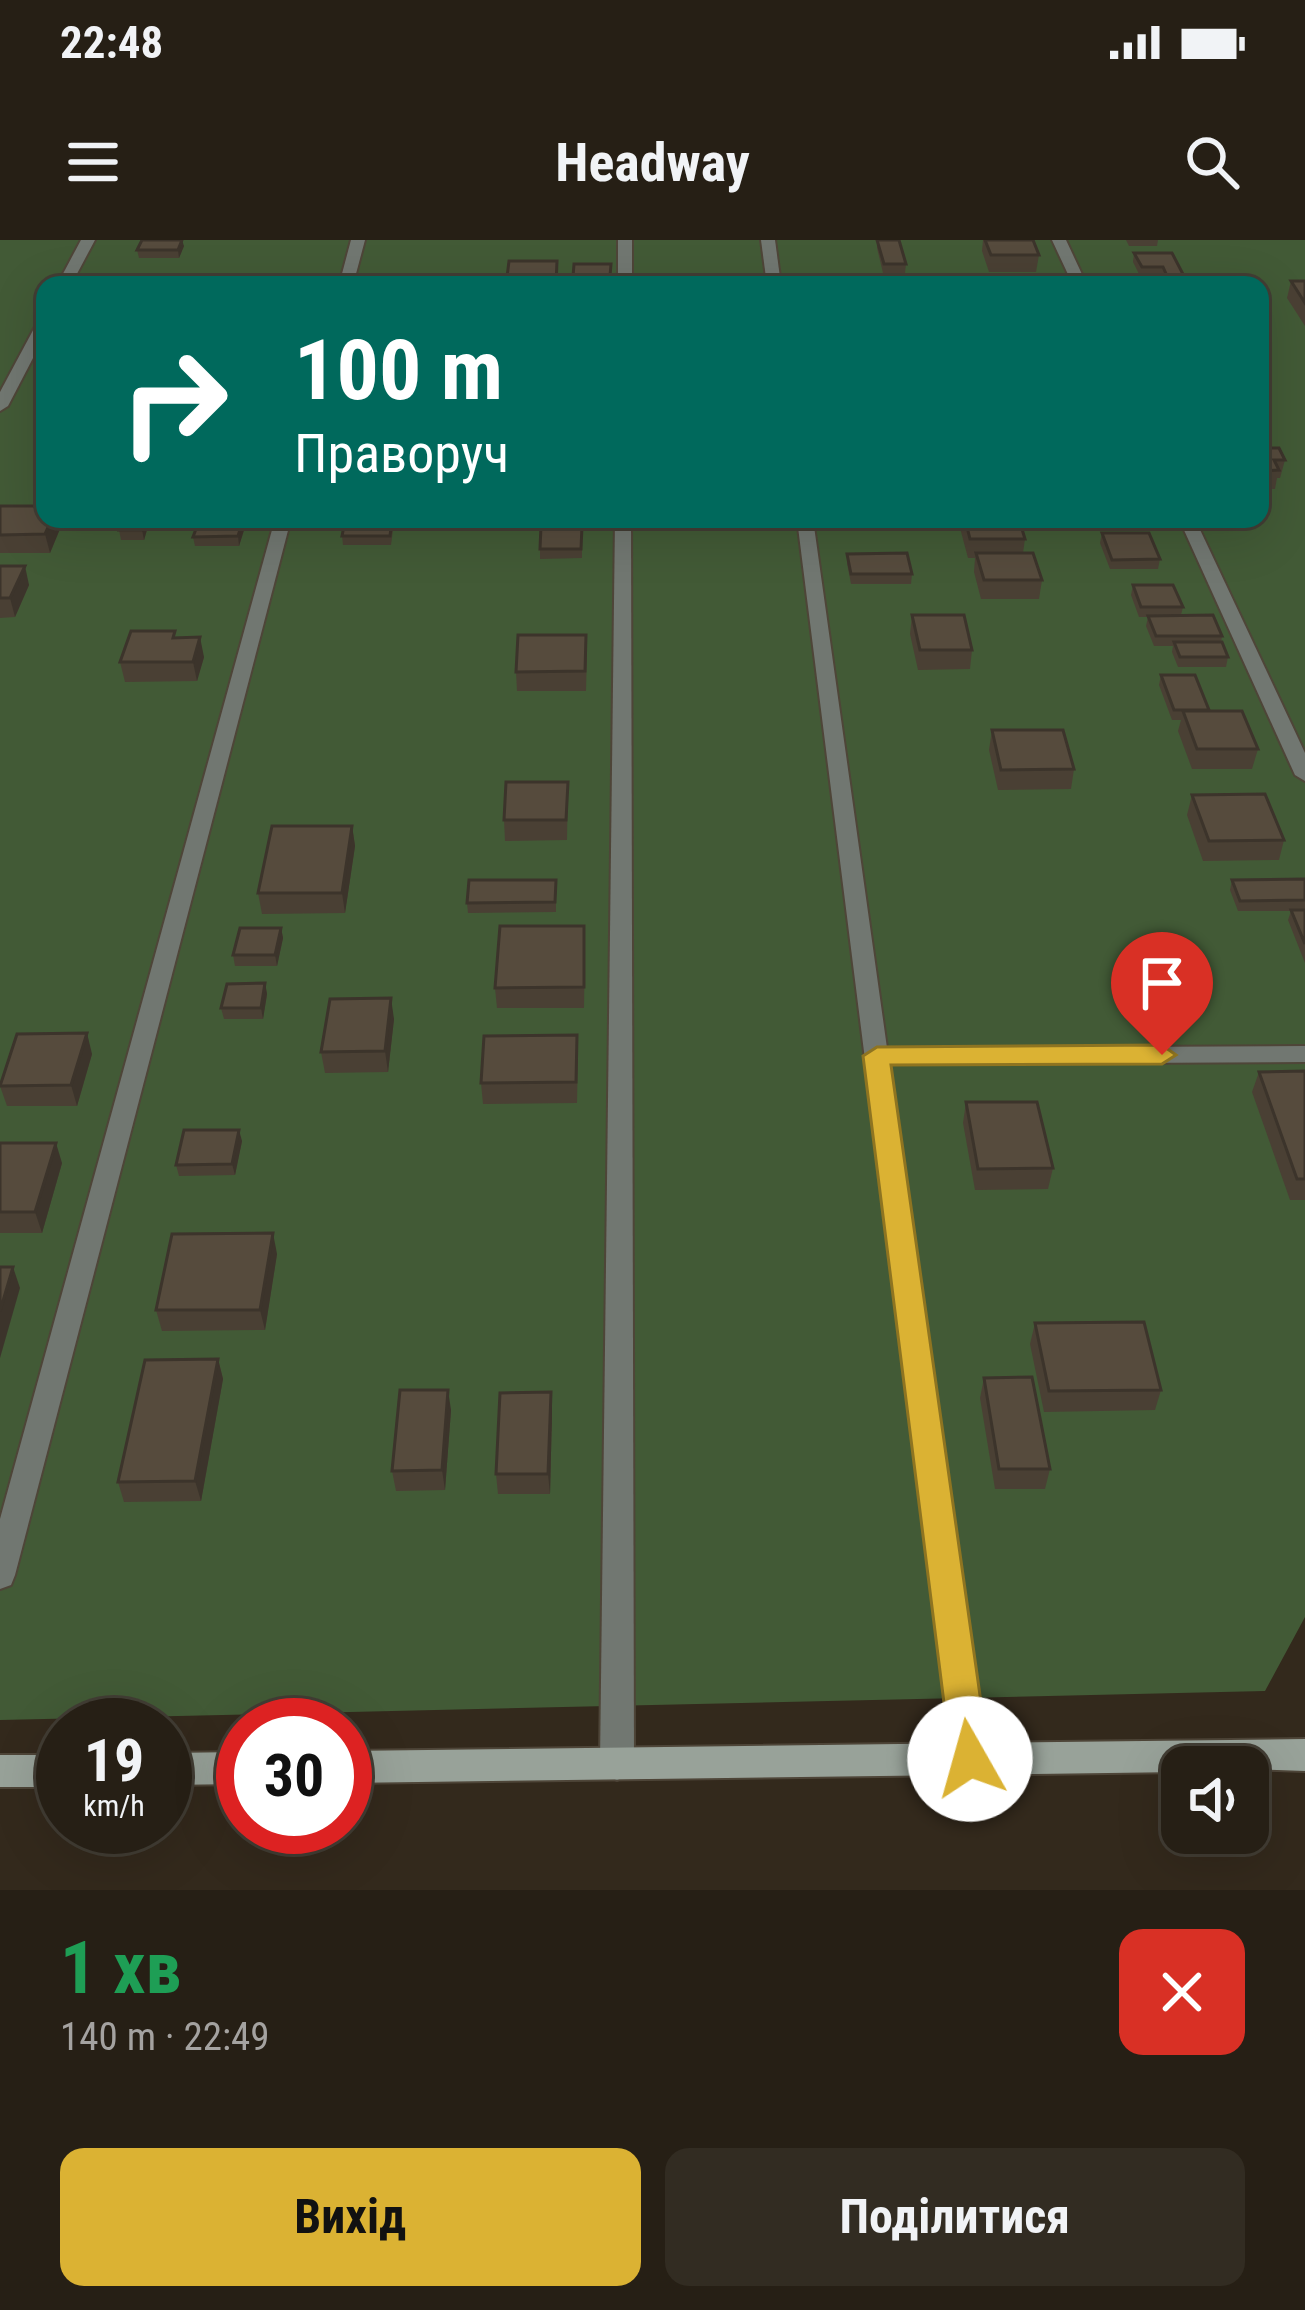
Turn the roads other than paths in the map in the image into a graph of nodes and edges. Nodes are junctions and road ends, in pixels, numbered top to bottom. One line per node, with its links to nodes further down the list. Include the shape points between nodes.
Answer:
1 (88, 240): 6 (street)
2 (358, 240): 7 (street)
3 (625, 240): 8 (street)
4 (768, 240): 9 (street)
5 (1059, 240): 10 (street)
6 (69, 276)
7 (348, 276)
8 (625, 276)
9 (773, 276)
10 (1075, 276)
11 (36, 338): 12 (street)
12 (0, 406)
13 (281, 528): 20 (street)
14 (623, 528): 23 (street)
15 (806, 528): 19 (street)
16 (1191, 528): 17 (street)
17 (1305, 775)
18 (1305, 1054): 19 (street)
19 (877, 1056): 22 (street)
20 (0, 1576)
21 (1305, 1755): 22 (street)
22 (970, 1759): 23 (street)
23 (617, 1764): 24 (street)
24 (372, 1767)
25 (36, 1771): 26 (street)
26 (0, 1772)

